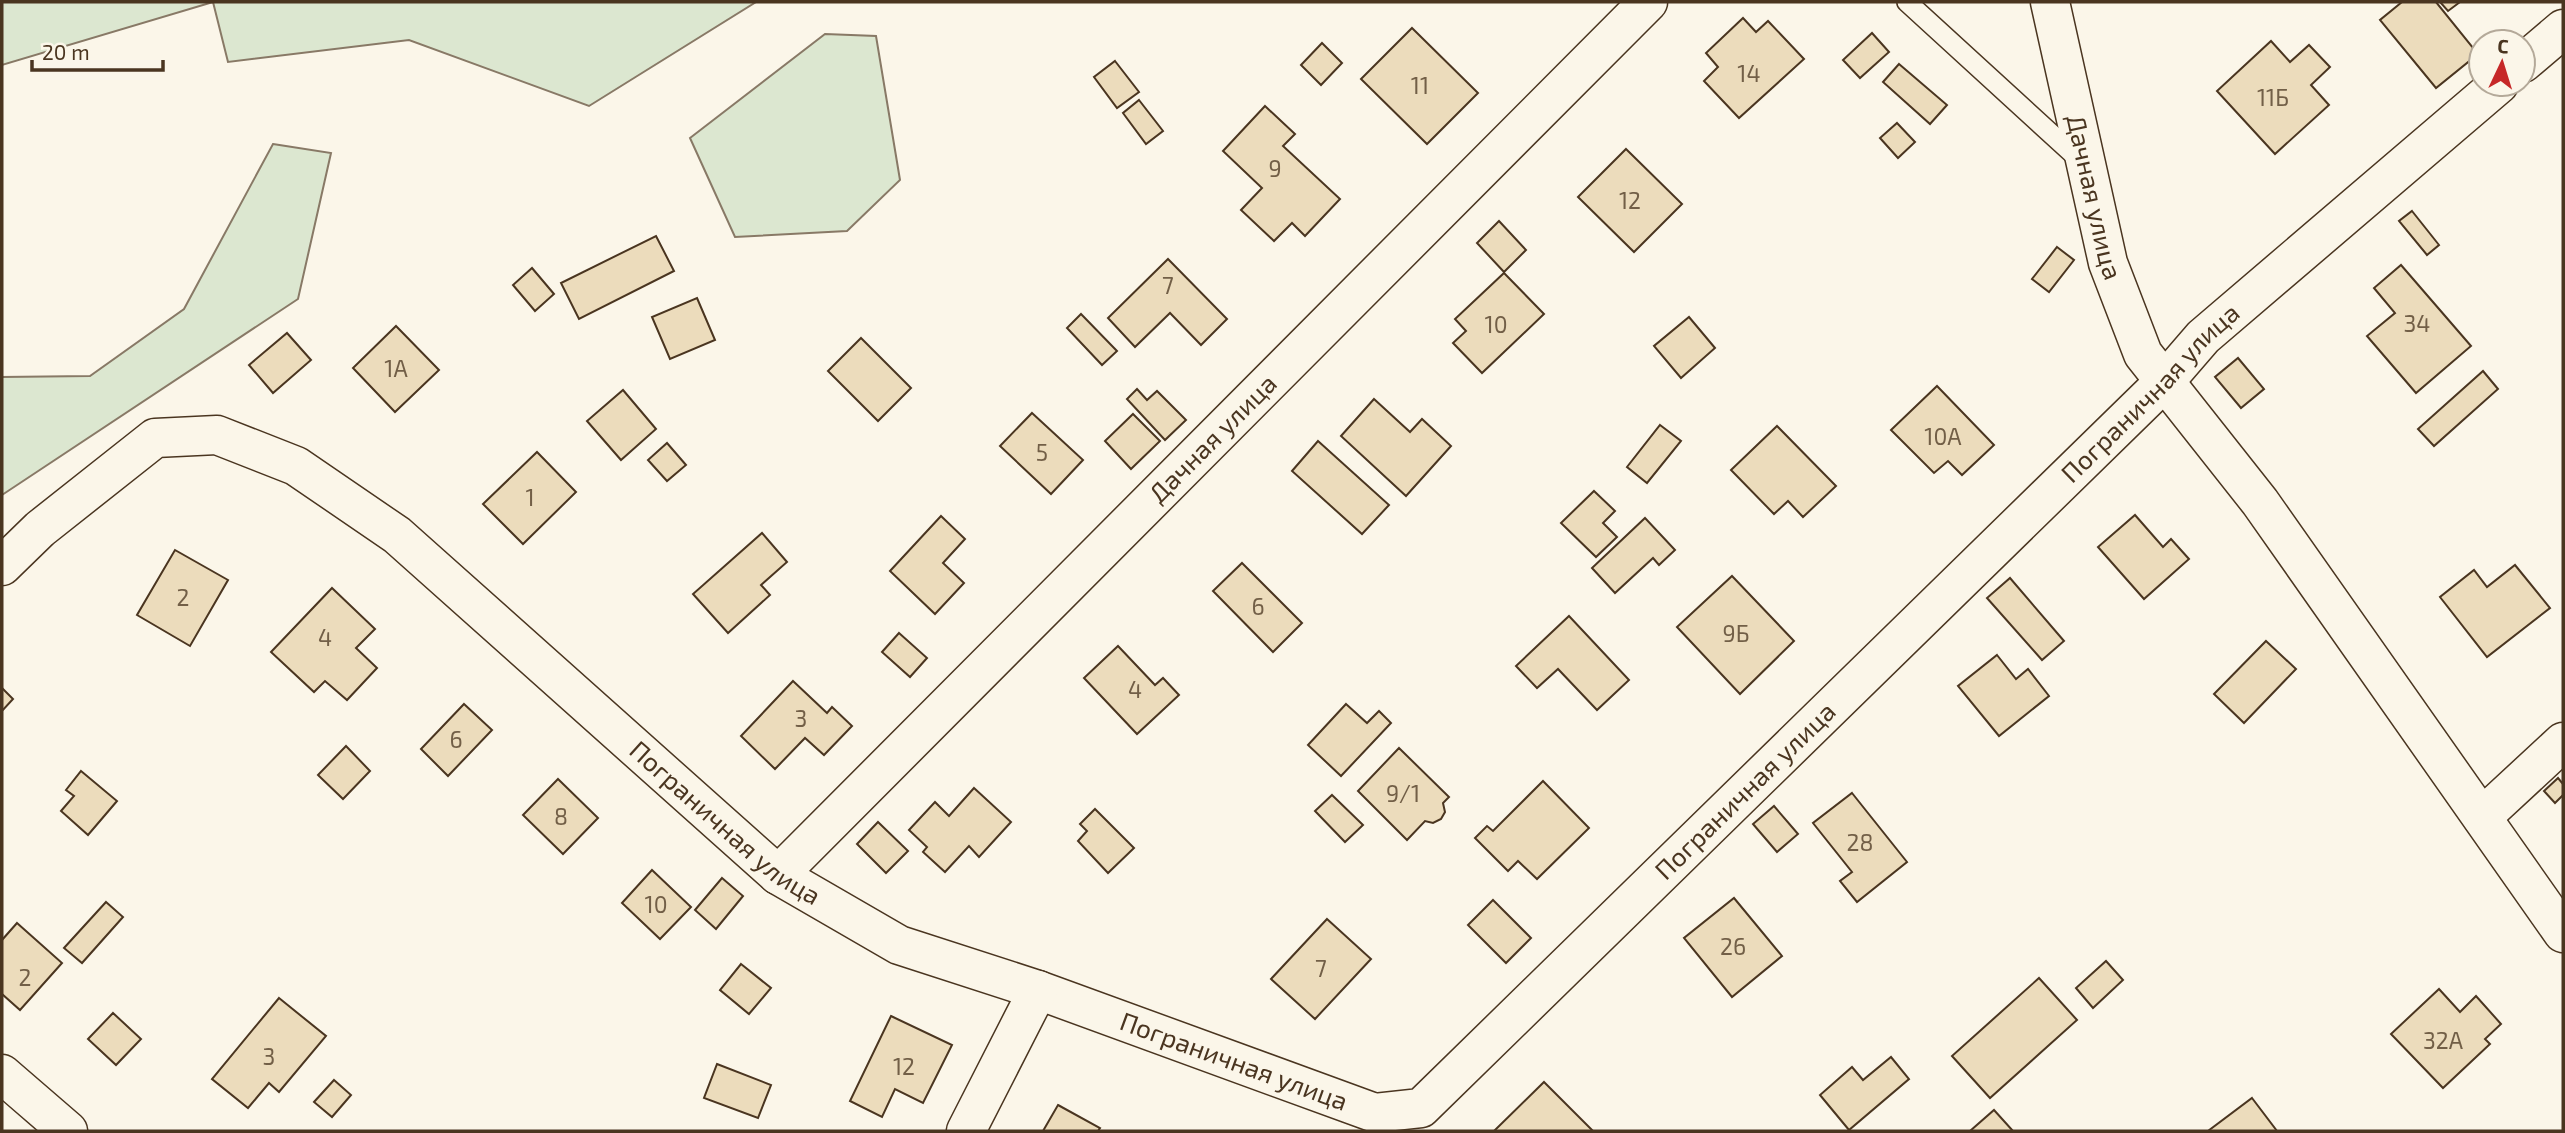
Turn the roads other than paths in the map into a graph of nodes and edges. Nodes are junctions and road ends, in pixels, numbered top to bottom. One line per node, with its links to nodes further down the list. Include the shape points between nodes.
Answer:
1 (1648, 2): 12 (street, Дачная улица)
2 (1907, 2): 7 (lane)
3 (2050, 2): 7 (street, Дачная улица)
4 (2563, 29): 5 (street)
5 (2537, 51)
6 (2483, 98): 8 (street, Пограничная улица, via 2203,337)
7 (2087, 167): 8 (street, Дачная улица, via 2108,263 2143,354)
8 (2165, 381): 11 (street, Дачная улица, via 2260,502); 14 (street, Пограничная улица, via 1420,1108 1375,1113)
9 (2, 566): 12 (street, Пограничная улица, via 40,529 155,438 217,435 296,466 397,535)
10 (2563, 742): 11 (street)
11 (2482, 817): 13 (street, Дачная улица)
12 (778, 875): 14 (street, Пограничная улица, via 899,945)
13 (2563, 933)
14 (1038, 990): 17 (street)
15 (2, 1074): 16 (street)
16 (68, 1131)
17 (966, 1131)

